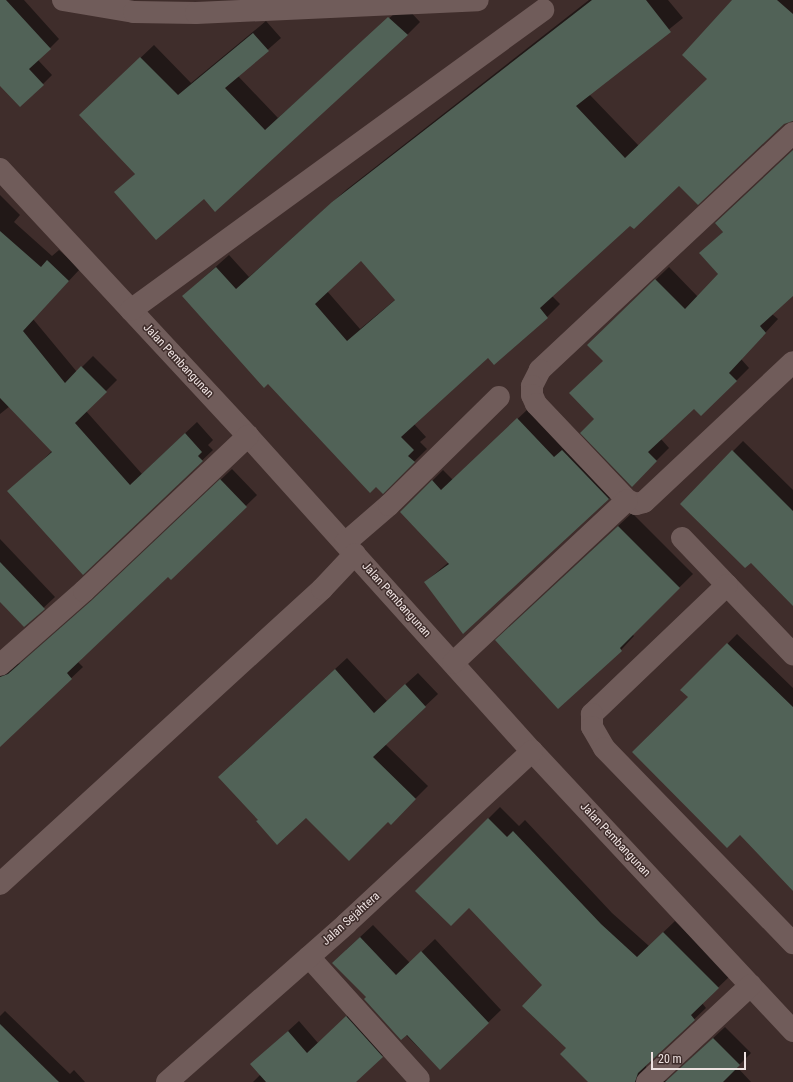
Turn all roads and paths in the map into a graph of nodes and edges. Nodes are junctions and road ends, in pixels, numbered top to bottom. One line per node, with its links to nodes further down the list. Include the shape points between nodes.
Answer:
1 (63, 0): 2 (street, via 134,12 196,13)
2 (478, 0)
3 (543, 10): 6 (street)
4 (793, 133): 10 (street, via 540,370 532,386 536,404)
5 (0, 169): 6 (street, Jalan Pembangunan)
6 (131, 310): 9 (street, Jalan Pembangunan)
7 (793, 362): 10 (street, via 644,502 636,504)
8 (499, 397): 12 (street, via 389,505)
9 (248, 436): 12 (street, Jalan Pembangunan); 16 (street, via 84,591)
10 (627, 500): 15 (street)
11 (682, 538): 13 (street)
12 (350, 549): 15 (street, Jalan Pembangunan); 18 (street, via 316,594)
13 (727, 585): 14 (street); 19 (street, via 592,714 592,727 604,748)
14 (793, 654)
15 (453, 663): 17 (street, Jalan Pembangunan)
16 (0, 664)
17 (532, 751): 20 (street, Jalan Sejahtera); 21 (street, Jalan Pembangunan)
18 (0, 884)
19 (793, 944)
20 (309, 957): 23 (street); 24 (street, Jalan Sejahtera)
21 (751, 985): 22 (street, Jalan Pembangunan); 25 (street)
22 (793, 1031)
23 (418, 1079)
24 (167, 1082)
25 (647, 1082)

